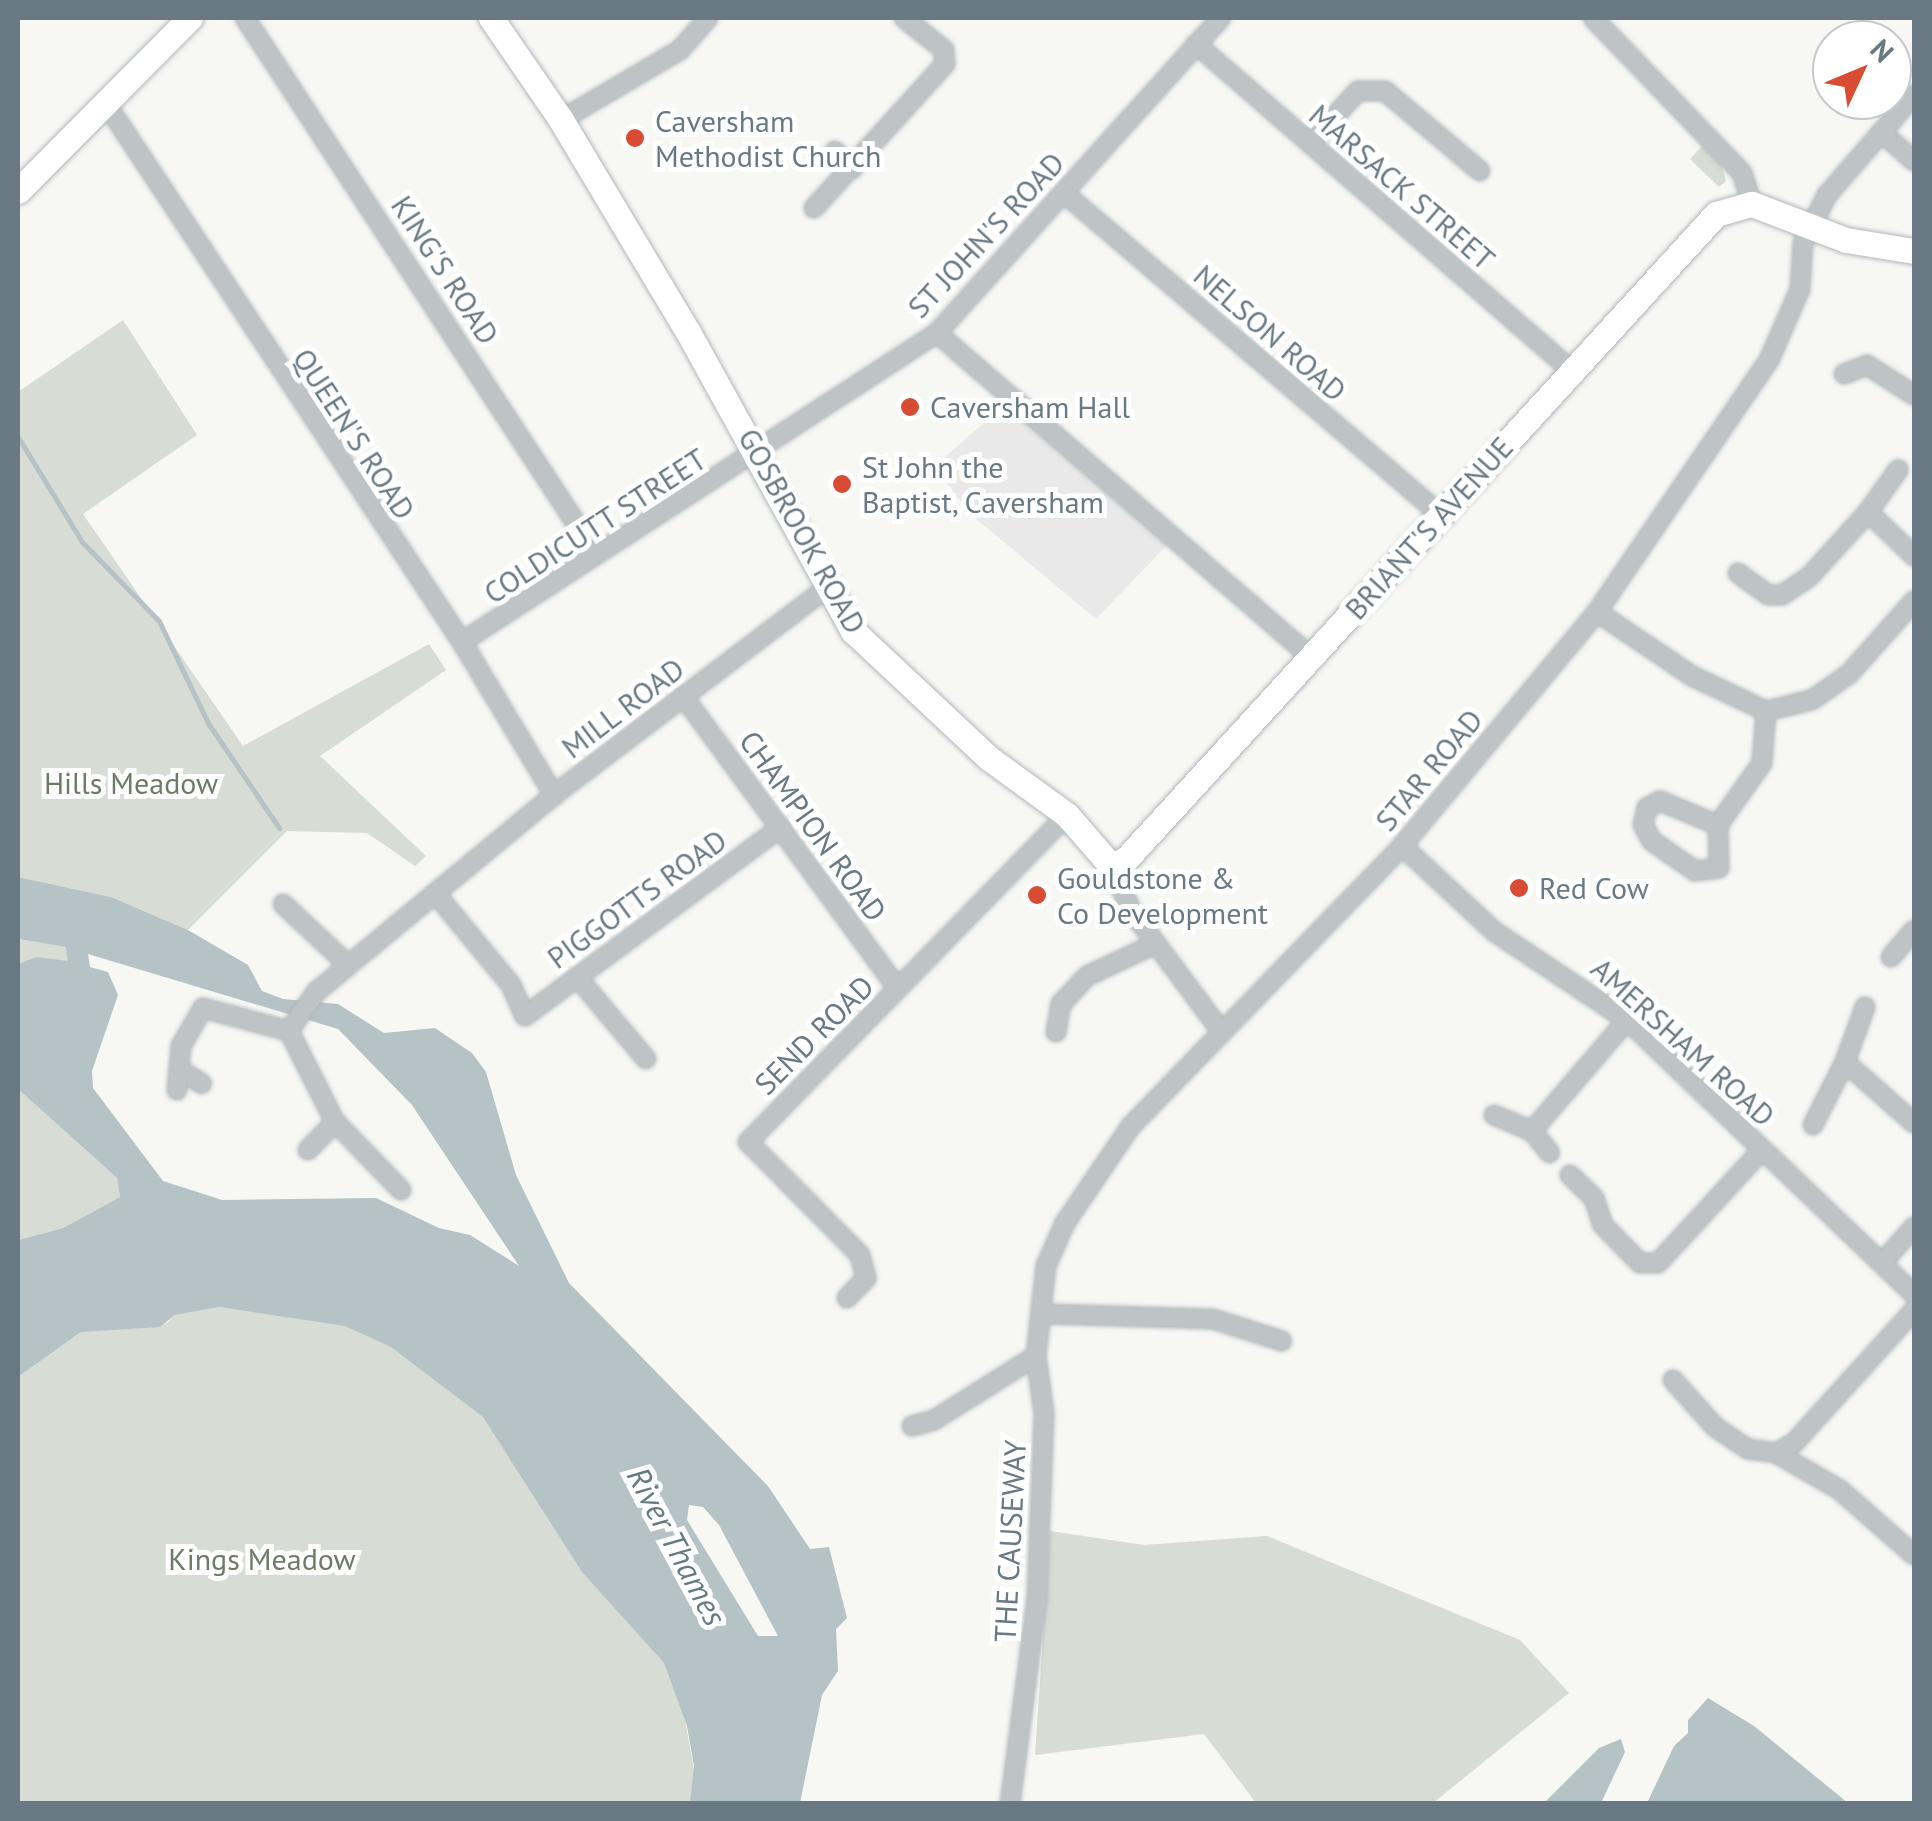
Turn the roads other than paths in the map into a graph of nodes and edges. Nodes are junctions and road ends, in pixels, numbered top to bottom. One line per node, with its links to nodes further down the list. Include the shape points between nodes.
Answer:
1 (190, 18): 10 (main road)
2 (246, 18): 32 (street, KING'S ROAD)
3 (491, 18): 11 (main road, GOSBROOK ROAD)
4 (708, 18): 11 (street, via 680,50)
5 (904, 18): 16 (street, via 944,50 945,64)
6 (1221, 18): 8 (street, ST JOHN'S ROAD)
7 (1593, 18): 20 (street, via 1742,173)
8 (1196, 44): 13 (street, MARSACK STREET); 19 (street, ST JOHN'S ROAD)
9 (1914, 95): 12 (street, STAR ROAD)
10 (105, 102): 18 (main road); 38 (street, QUEEN'S ROAD)
11 (561, 120): 28 (main road, GOSBROOK ROAD)
12 (1881, 132): 15 (street); 22 (street, STAR ROAD, via 1827,195)
13 (1310, 143): 17 (street, via 1358,92 1384,91); 25 (street, MARSACK STREET)
14 (835, 151): 16 (street)
15 (1914, 161)
16 (853, 169): 21 (street)
17 (1480, 171)
18 (18, 192)
19 (1064, 193): 24 (street, ST JOHN'S ROAD); 31 (street, NELSON ROAD)
20 (1752, 204): 22 (main road); 25 (main road, BRIANT'S AVENUE, via 1716,214)
21 (814, 208)
22 (1814, 225): 23 (main road, via 1866,246); 37 (street, STAR ROAD, via 1803,243 1800,290 1788,322 1752,386)
23 (1914, 250)
24 (938, 333): 28 (street, ST JOHN'S ROAD); 39 (street)
25 (1572, 371): 31 (main road, BRIANT'S AVENUE)
26 (1844, 374): 27 (street, via 1862,358)
27 (1914, 395)
28 (758, 452): 32 (street, COLDICUTT STREET); 35 (main road, GOSBROOK ROAD)
29 (1898, 470): 30 (street)
30 (1868, 512): 33 (street); 34 (street, via 1810,576 1782,595 1768,595)
31 (1440, 516): 39 (main road, BRIANT'S AVENUE)
32 (596, 554): 38 (street, COLDICUTT STREET)
33 (1914, 556)
34 (1738, 573)
35 (827, 588): 40 (street, MILL ROAD); 43 (main road, GOSBROOK ROAD, via 853,632 898,680)
36 (1914, 601): 41 (street, via 1849,674 1812,700)
37 (1596, 612): 41 (street, via 1692,676); 46 (street, STAR ROAD)
38 (462, 642): 42 (street, QUEEN'S ROAD)
39 (1311, 657): 47 (main road, BRIANT'S AVENUE)
40 (683, 696): 42 (street, MILL ROAD); 45 (street, CHAMPION ROAD)
41 (1766, 711): 44 (street, via 1762,763)
42 (554, 795): 48 (street, MILL ROAD)
43 (1067, 815): 47 (main road, GOSBROOK ROAD); 55 (street, SEND ROAD)
44 (1718, 825): 44 (street, via 1718,868 1695,870 1652,841 1643,825 1647,808 1660,800)
45 (781, 827): 54 (street, PIGGOTTS ROAD); 55 (street, CHAMPION ROAD)
46 (1402, 846): 57 (street, AMERSHAM ROAD, via 1496,932); 59 (street, STAR ROAD)
47 (1112, 867): 51 (street, GOSBROOK ROAD)
48 (434, 893): 53 (street, MILL ROAD); 54 (street, PIGGOTTS ROAD, via 510,985 525,1016)
49 (283, 904): 53 (street)
50 (1914, 930): 52 (street)
51 (1155, 944): 59 (street, GOSBROOK ROAD); 60 (street, via 1087,976 1062,1004)
52 (1891, 957)
53 (346, 962): 58 (street, MILL ROAD)
54 (577, 976): 61 (street)
55 (898, 989): 79 (street, SEND ROAD, via 748,1142 860,1255 866,1278)
56 (1865, 1008): 62 (street)
57 (1626, 1020): 70 (street); 72 (street, AMERSHAM ROAD)
58 (293, 1026): 63 (street, via 203,1008 181,1046); 67 (street)
59 (1220, 1030): 81 (street, STAR ROAD, via 1131,1126 1090,1182 1046,1266)
60 (1056, 1032)
61 (646, 1059)
62 (1845, 1062): 68 (street); 69 (street)
63 (179, 1069): 64 (street); 65 (street)
64 (202, 1084)
65 (178, 1090)
66 (1494, 1116): 70 (street)
67 (335, 1122): 71 (street); 75 (street)
68 (1914, 1124)
69 (1813, 1126)
70 (1532, 1131): 73 (street)
71 (308, 1150)
72 (1762, 1150): 74 (street, via 1658,1263 1640,1263 1602,1225 1594,1198); 77 (street, AMERSHAM ROAD)
73 (1550, 1153)
74 (1570, 1175)
75 (401, 1190)
76 (1914, 1227): 77 (street)
77 (1882, 1263): 78 (street, AMERSHAM ROAD)
78 (1914, 1294)
79 (847, 1298)
80 (1914, 1310): 86 (street, via 1794,1442)
81 (1045, 1314): 82 (street, via 1213,1319); 83 (street, THE CAUSEWAY)
82 (1282, 1341)
83 (1036, 1356): 85 (street, via 934,1420); 88 (street, THE CAUSEWAY, via 1044,1413 1037,1598)
84 (1673, 1380): 86 (street, via 1715,1427 1748,1449)
85 (912, 1426)
86 (1776, 1453): 87 (street, via 1840,1490)
87 (1914, 1555)
88 (1010, 1804)

